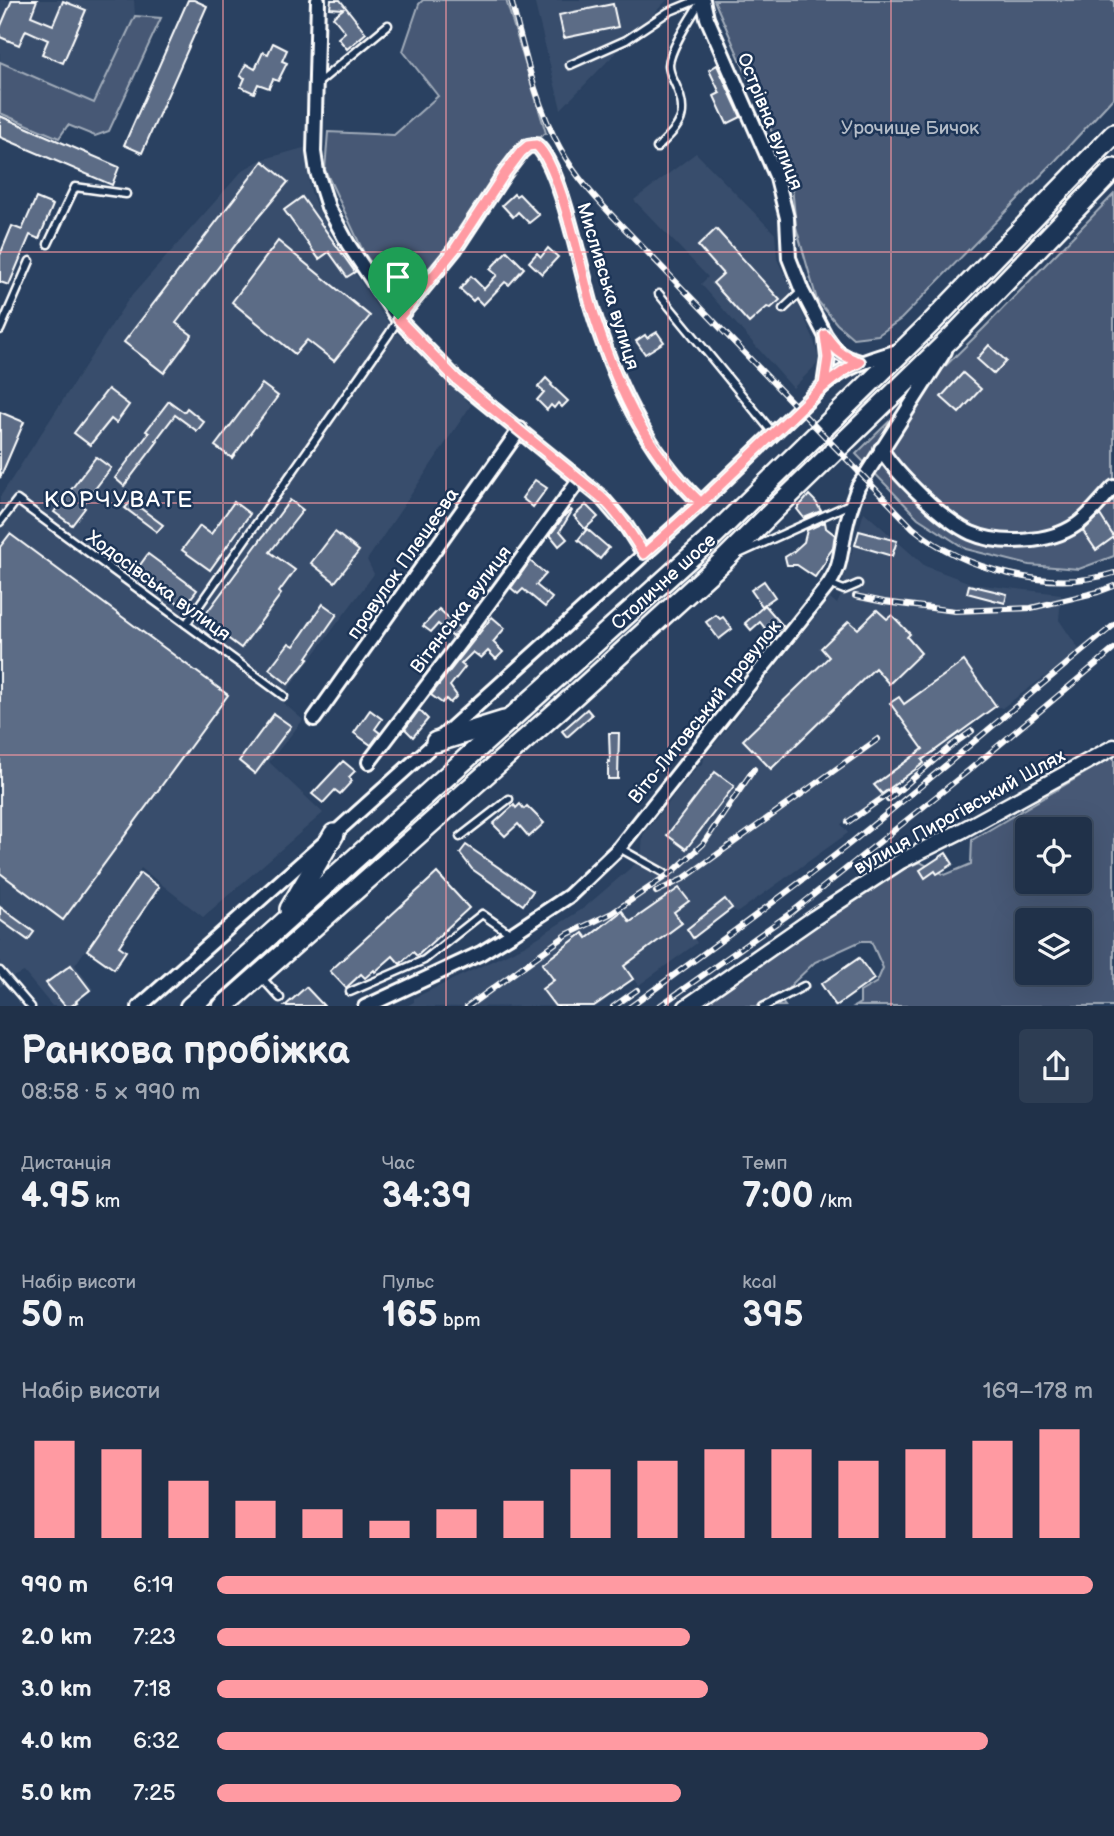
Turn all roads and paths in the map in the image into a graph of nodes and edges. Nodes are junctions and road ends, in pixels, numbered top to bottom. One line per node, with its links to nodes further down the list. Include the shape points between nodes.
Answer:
1 (318, 0): 5 (street)
2 (701, 0): 4 (lane, via 668,12 626,40); 7 (lane, via 669,63 683,108 680,122); 12 (street, Острівна вулиця, via 777,178 787,218 789,258)
3 (388, 25): 5 (lane)
4 (570, 65)
5 (316, 84): 15 (street, via 314,152 328,207)
6 (1114, 134): 19 (highway, Столичне шосе)
7 (657, 148)
8 (1114, 169): 17 (highway, Столичне шосе)
9 (126, 194): 10 (lane, via 75,187)
10 (48, 244)
11 (30, 261): 16 (lane)
12 (802, 291): 14 (lane); 18 (street, Острівна вулиця)
13 (659, 294): 23 (lane)
14 (783, 309)
15 (398, 319): 22 (street, via 456,379); 27 (street, Мисливська вулиця, via 455,249 521,152 536,145 556,178 592,307 632,412 653,448); 34 (lane)
16 (0, 330)
17 (956, 333): 24 (street, Віто-Литовський провулок); 31 (highway, Столичне шосе)
18 (825, 335): 20 (street, Острівна вулиця, via 837,352); 21 (street, Острівна вулиця)
19 (905, 348): 20 (street); 37 (highway, Столичне шосе, via 706,543)
20 (860, 362): 21 (street)
21 (824, 385): 23 (street)
22 (520, 429): 25 (street); 36 (street, провулок Плещеєва)
23 (774, 433): 27 (street)
24 (881, 449): 26 (street, via 929,502 970,533 988,539 1011,541 1061,533 1077,525); 28 (street, Віто-Литовський провулок)
25 (580, 479): 30 (street, via 615,510); 40 (street, Вітянська вулиця)
26 (1114, 487)
27 (701, 503): 30 (street)
28 (852, 503): 31 (lane); 32 (street, Віто-Литовський провулок, via 841,561)
29 (0, 522): 34 (lane, Ходосівська вулиця, via 17,500)
30 (644, 554): 38 (street)
31 (723, 561): 49 (highway, Столичне шосе)
32 (829, 584): 33 (lane, via 844,590); 44 (street, Віто-Литовський провулок)
33 (858, 584)
34 (186, 624): 35 (lane, Ходосівська вулиця)
35 (284, 696)
36 (314, 719)
37 (512, 719): 38 (highway); 46 (highway, Столичне шосе)
38 (436, 742): 42 (street)
39 (1114, 747): 58 (street, вулиця Пирогівський Шлях, via 901,861)
40 (369, 762)
41 (509, 799): 43 (lane)
42 (334, 834): 46 (highway); 54 (street)
43 (460, 838)
44 (619, 848): 45 (lane); 47 (street, Віто-Литовський провулок, via 560,904)
45 (664, 873)
46 (280, 925): 55 (highway, Столичне шосе)
47 (512, 934): 51 (lane, via 482,914 424,960); 57 (street, Віто-Литовський провулок)
48 (0, 971): 53 (lane)
49 (259, 975): 52 (lane); 56 (highway, Столичне шосе)
50 (804, 985): 59 (lane)
51 (350, 992)
52 (281, 998)
53 (31, 1006)
54 (139, 1006)
55 (190, 1006)
56 (223, 1006)
57 (366, 1006)
58 (686, 1006)
59 (763, 1006)

